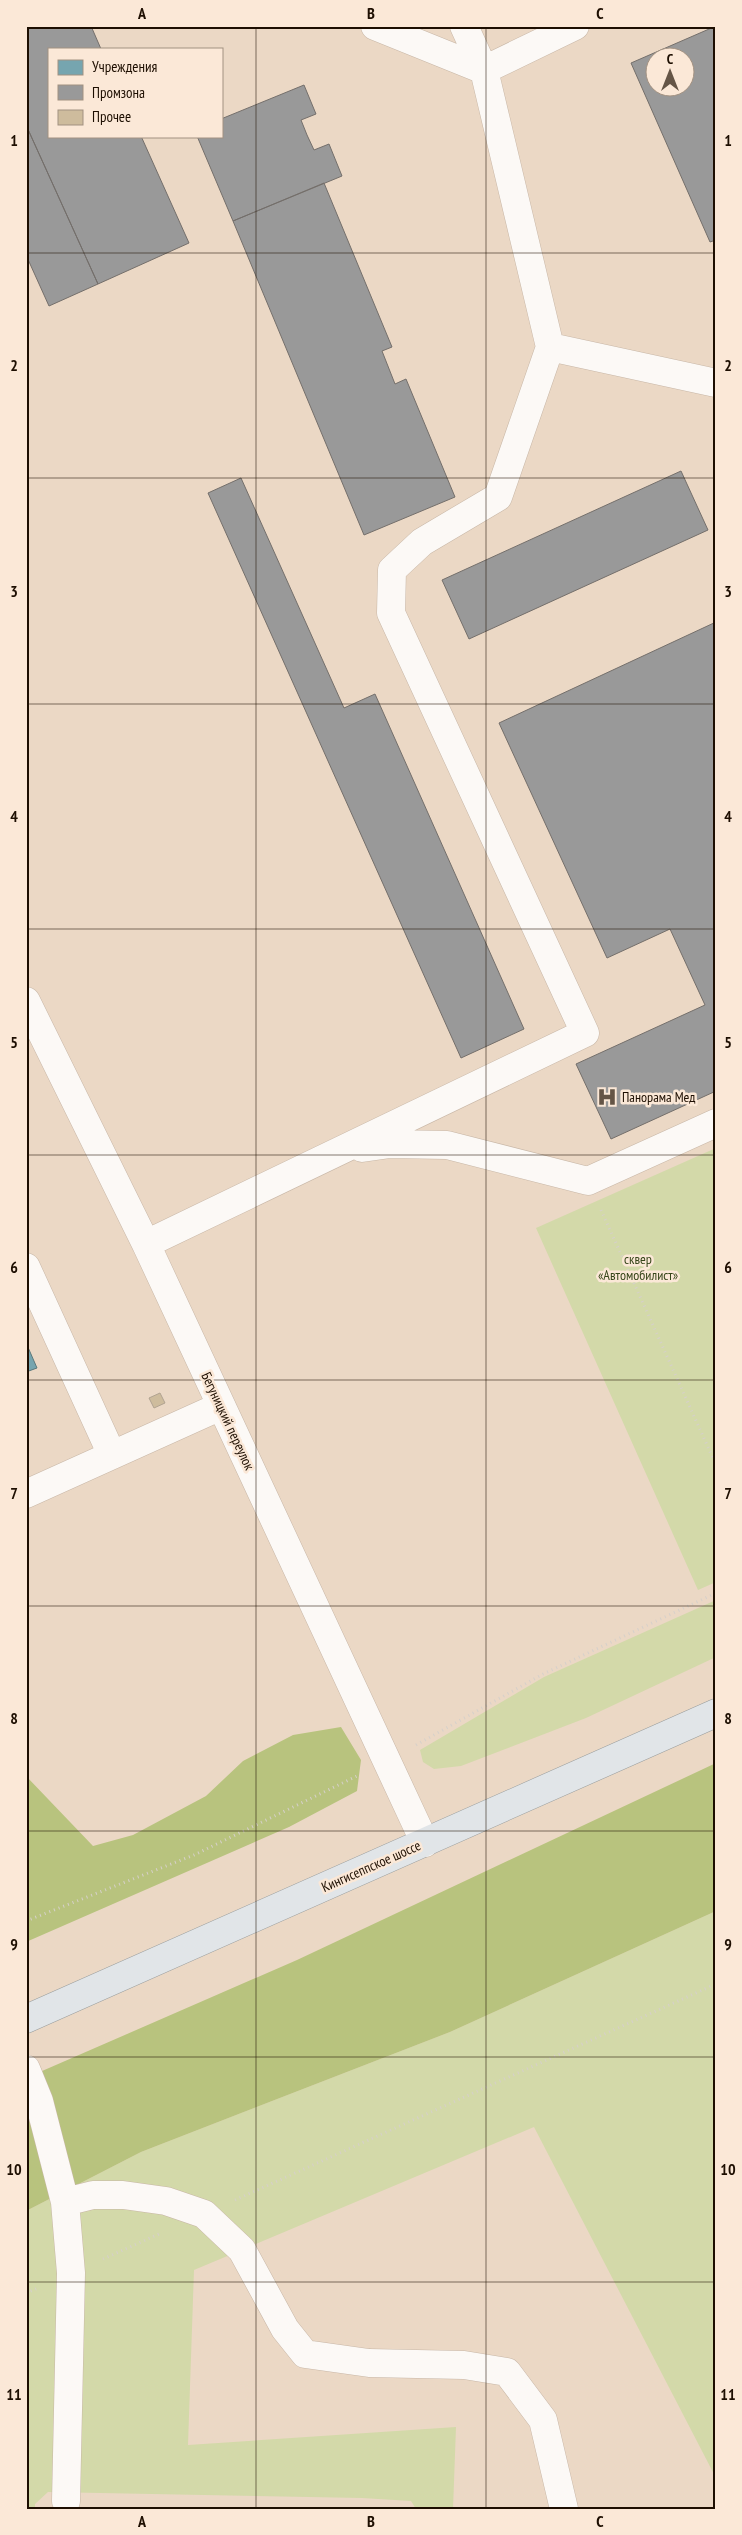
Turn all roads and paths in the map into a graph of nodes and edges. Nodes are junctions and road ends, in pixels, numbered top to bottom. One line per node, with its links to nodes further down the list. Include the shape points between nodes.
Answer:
1 (375, 26): 4 (street)
2 (464, 26): 4 (street)
3 (575, 26): 4 (street)
4 (484, 70): 5 (street)
5 (550, 347): 6 (street); 9 (street, via 498,497 422,542 392,570 391,613 585,1033)
6 (716, 383)
7 (26, 1001): 11 (street, Бегуницкий переулок)
8 (716, 1123): 10 (street)
9 (340, 1151): 10 (street, via 390,1144 447,1145); 11 (street)
10 (588, 1181): 15 (path)
11 (146, 1244): 13 (street, Бегуницкий переулок)
12 (26, 1267): 14 (street)
13 (221, 1406): 14 (street); 21 (street, Бегуницкий переулок)
14 (112, 1455): 16 (street)
15 (716, 1465)
16 (26, 1494)
17 (716, 1593): 19 (path, via 542,1674)
18 (716, 1713): 21 (main road, Кингисеппское шоссе)
19 (409, 1749)
20 (361, 1774): 22 (path, via 194,1855)
21 (424, 1843): 24 (main road, Кингисеппское шоссе)
22 (26, 1921)
23 (716, 1984): 27 (path)
24 (26, 2020)
25 (26, 2069): 26 (street, via 39,2102)
26 (65, 2202): 27 (street, via 93,2195 123,2195 166,2201); 28 (street)
27 (204, 2214): 28 (path); 31 (street, via 242,2250 285,2329 305,2354 369,2363 464,2364 507,2372 542,2420)
28 (71, 2273): 29 (path); 30 (street)
29 (26, 2293)
30 (73, 2506)
31 (564, 2509)

